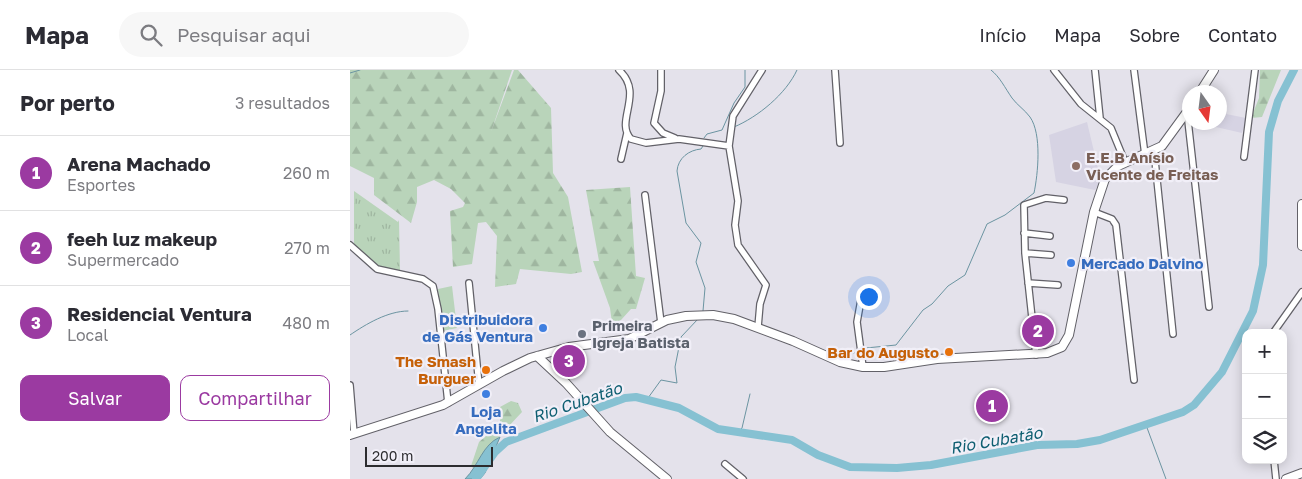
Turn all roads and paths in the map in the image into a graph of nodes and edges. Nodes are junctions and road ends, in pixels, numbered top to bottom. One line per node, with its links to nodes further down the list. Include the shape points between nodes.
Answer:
1 (619, 70): 10 (street)
2 (661, 70): 16 (street, via 662,87 654,122 665,134)
3 (762, 70): 18 (street, via 758,81 734,114)
4 (835, 70): 17 (street)
5 (1054, 70): 12 (street, via 1081,104)
6 (1095, 70): 12 (street)
7 (1134, 70): 20 (street)
8 (1214, 70): 11 (main road)
9 (1255, 70): 21 (street)
10 (627, 73): 15 (street, via 631,90)
11 (1204, 85)
12 (1100, 118): 23 (street, via 1114,132)
13 (1182, 119): 19 (main road, via 1167,142)
14 (1190, 130): 42 (street)
15 (627, 133): 16 (street, via 640,143); 22 (street)
16 (679, 139): 18 (street)
17 (840, 143)
18 (729, 146): 44 (street, via 738,201 735,226 738,245 766,285)
19 (1154, 151): 20 (main road); 46 (street)
20 (1144, 155): 23 (main road)
21 (1244, 158)
22 (621, 159)
23 (1125, 162): 27 (main road, via 1105,179)
24 (645, 195): 43 (street)
25 (1064, 200): 28 (street, via 1046,198 1025,203)
26 (1302, 204): 29 (main road)
27 (1094, 212): 47 (main road, via 1068,340 1057,350); 50 (street, via 1112,219 1116,225)
28 (1024, 233): 30 (street); 33 (street)
29 (1302, 233): 32 (main road)
30 (1050, 236)
31 (350, 245): 53 (street, via 377,269 423,279 433,286)
32 (1302, 246)
33 (1025, 253): 34 (street); 36 (street)
34 (1051, 255)
35 (469, 283): 52 (street)
36 (1028, 283): 37 (street); 47 (street)
37 (1058, 285)
38 (1302, 292): 41 (street)
39 (862, 294): 49 (street, via 857,322)
40 (1302, 301): 41 (street)
41 (1293, 304): 45 (street)
42 (1209, 307)
43 (661, 323): 44 (main road, via 678,317 706,315 726,317); 48 (main road, via 629,339 569,347)
44 (758, 327): 49 (main road, via 840,362)
45 (1276, 329)
46 (1174, 334)
47 (1036, 354): 49 (main road)
48 (537, 356): 52 (main road, via 513,365); 58 (main road, via 605,426)
49 (863, 367)
50 (1134, 380)
51 (350, 385): 54 (street)
52 (479, 385): 53 (main road)
53 (448, 402): 54 (main road, via 432,410)
54 (352, 434)
55 (725, 464): 59 (street)
56 (1274, 464): 60 (street)
57 (1302, 473): 61 (main road)
58 (666, 479)
59 (742, 479)
60 (1276, 479)
61 (1286, 479)

